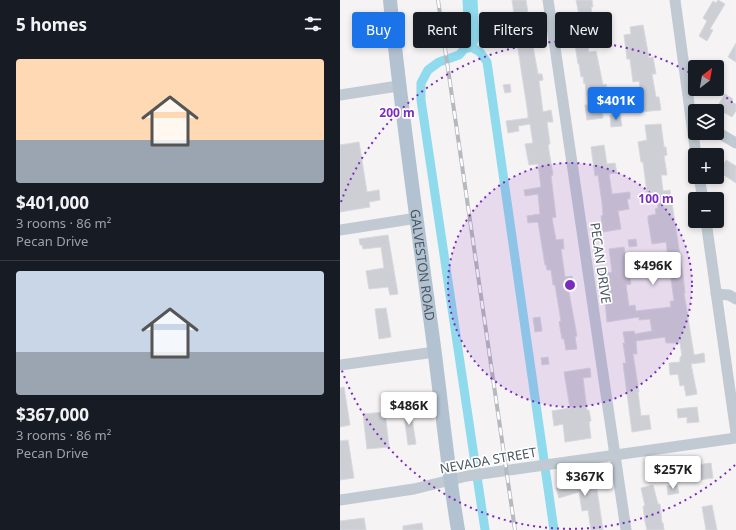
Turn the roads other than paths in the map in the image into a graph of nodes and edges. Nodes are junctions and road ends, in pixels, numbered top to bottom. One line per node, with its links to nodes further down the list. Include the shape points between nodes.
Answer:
1 (390, 0): 4 (main road, GALVESTON ROAD)
2 (548, 0): 20 (street, PECAN DRIVE)
3 (675, 0): 6 (street)
4 (398, 86): 5 (street); 9 (main road, GALVESTON ROAD)
5 (340, 95)
6 (690, 104)
7 (724, 136): 8 (street)
8 (736, 143)
9 (417, 218): 11 (street); 14 (main road, GALVESTON ROAD)
10 (707, 228): 12 (street)
11 (340, 230)
12 (716, 294): 13 (street, via 729,295); 17 (street)
13 (736, 299)
14 (435, 352): 16 (street); 21 (main road, GALVESTON ROAD)
15 (736, 356): 17 (street)
16 (340, 365)
17 (727, 365): 18 (street)
18 (736, 433)
19 (736, 438): 20 (street, NEVADA STREET)
20 (615, 455): 21 (street, NEVADA STREET); 24 (street, PECAN DRIVE)
21 (450, 480): 22 (street, NEVADA STREET, via 414,489); 23 (main road, GALVESTON ROAD)
22 (340, 500)
23 (458, 530)
24 (626, 530)

